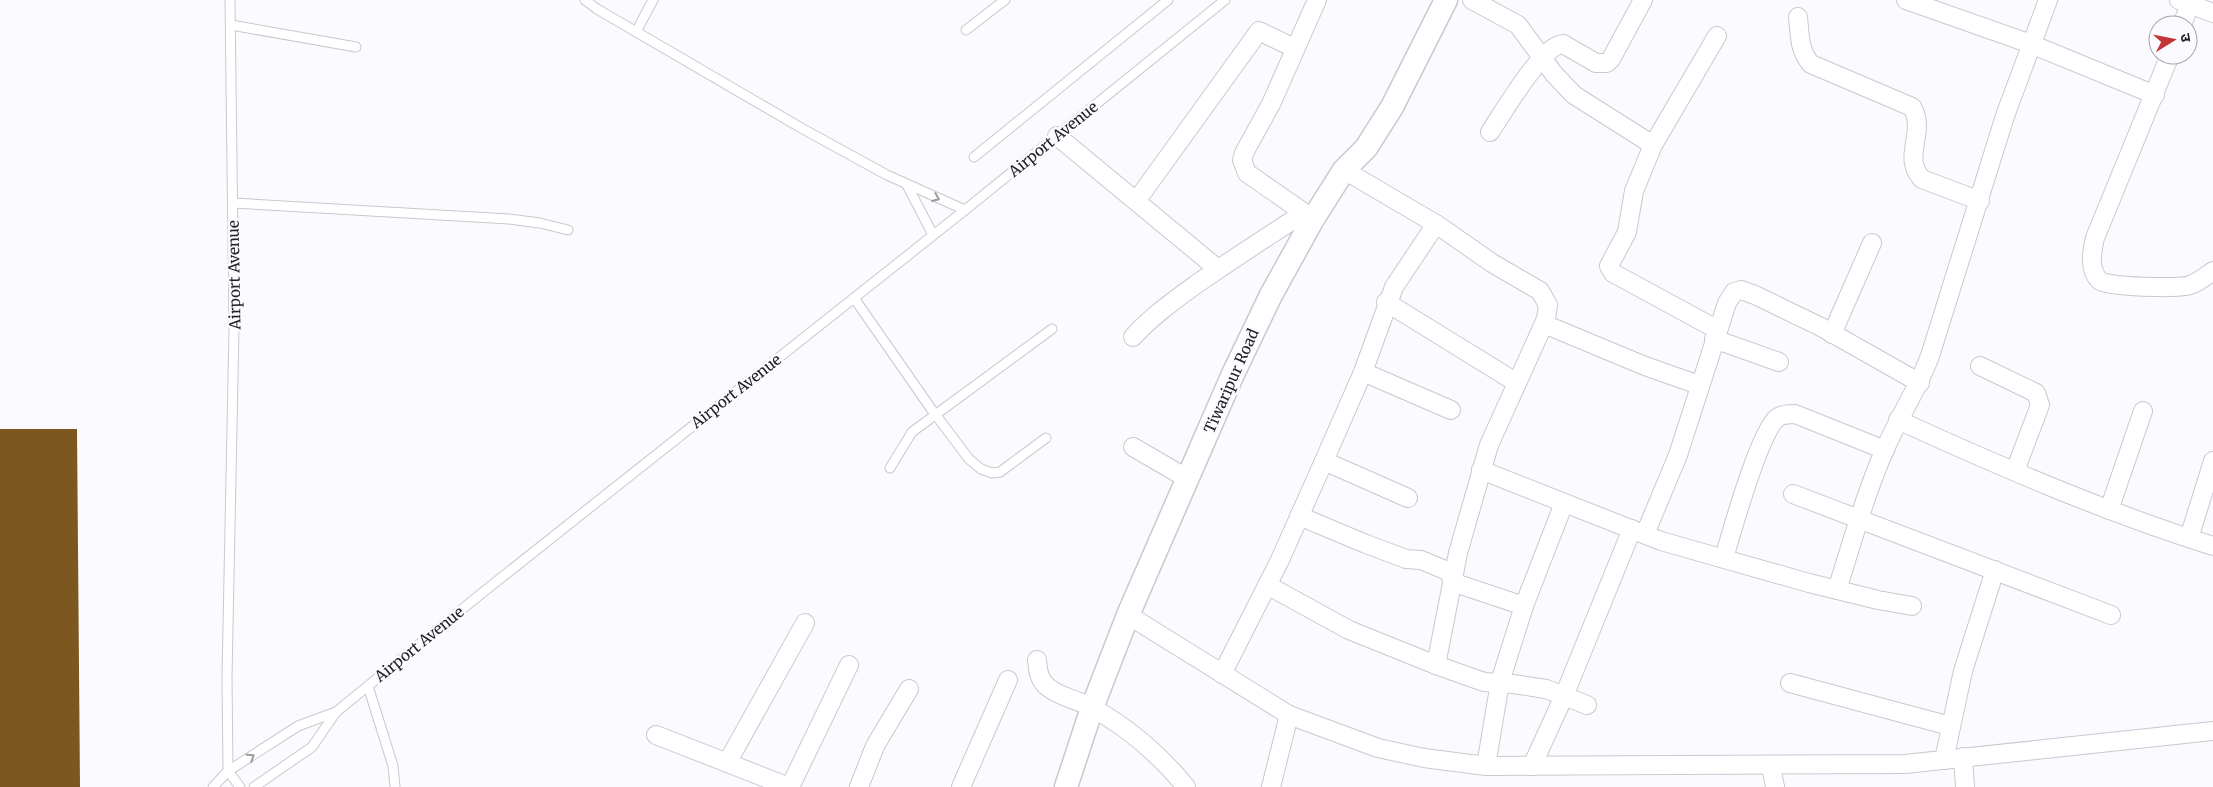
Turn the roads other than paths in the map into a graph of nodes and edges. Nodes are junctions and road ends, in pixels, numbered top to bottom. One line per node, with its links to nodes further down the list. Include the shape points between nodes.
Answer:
1 (230, 0): 17 (lane, Airport Avenue)
2 (585, 0): 19 (lane)
3 (653, 0): 19 (lane)
4 (1004, 0): 18 (lane)
5 (1168, 0): 30 (lane)
6 (1224, 0): 28 (lane, Airport Avenue)
7 (1317, 0): 23 (street)
8 (1446, 0): 31 (street, Tiwaripur Road, via 1392,107 1366,148)
9 (1472, 0): 24 (street, via 1518,25)
10 (1643, 0): 24 (street, via 1607,63 1596,63 1563,44 1553,46)
11 (1906, 0): 21 (street)
12 (2048, 0): 21 (street)
13 (2184, 2): 14 (street); 15 (street)
14 (2213, 13)
15 (2183, 15)
16 (1798, 18): 34 (street, via 1801,49 1811,64 1912,107 1919,125 1913,165 1915,172 1922,179)
17 (231, 25): 22 (lane); 35 (lane, Airport Avenue)
18 (966, 30)
19 (636, 32): 32 (lane)
20 (1717, 36): 29 (street)
21 (2031, 44): 26 (street); 34 (street)
22 (356, 47)
23 (1294, 48): 33 (street, via 1259,30); 37 (street, via 1271,104 1242,160 1247,173)
24 (1541, 56): 27 (street); 29 (street, via 1574,95)
25 (2166, 65): 26 (street)
26 (2155, 95): 43 (street, via 2095,238 2092,250 2094,274 2101,282 2111,285 2168,289 2191,285)
27 (1490, 132)
28 (1057, 136): 33 (street); 36 (lane, Airport Avenue)
29 (1653, 144): 48 (street, via 1634,191 1627,232 1610,262 1610,269)
30 (974, 156)
31 (1344, 170): 37 (street, Tiwaripur Road); 38 (street)
32 (907, 185): 36 (lane, one-way to 36); 40 (lane)
33 (1136, 200): 42 (street)
34 (1980, 201): 54 (street)
35 (233, 203): 39 (lane, via 509,219); 112 (lane, Airport Avenue)
36 (965, 210): 40 (lane, Airport Avenue)
37 (1308, 216): 42 (street); 69 (street, Tiwaripur Road)
38 (1436, 224): 45 (street); 46 (street, via 1540,291 1548,305)
39 (568, 230)
40 (934, 235): 44 (lane, Airport Avenue)
41 (1872, 243): 49 (street)
42 (1218, 269): 50 (street, via 1170,304)
43 (2213, 271)
44 (854, 298): 59 (lane); 96 (lane, Airport Avenue)
45 (1386, 302): 53 (street); 55 (street)
46 (1544, 324): 55 (street); 56 (street, via 1645,366)
47 (1052, 329): 59 (lane)
48 (1716, 334): 49 (street, via 1730,296 1741,290); 51 (street); 56 (street)
49 (1832, 334): 54 (street)
50 (1133, 337)
51 (1779, 362)
52 (1980, 366): 68 (street, via 2036,393 2040,398)
53 (1362, 372): 57 (street); 64 (street)
54 (1920, 382): 60 (street)
55 (1517, 383): 67 (street)
56 (1699, 384): 76 (street, via 1678,455)
57 (1451, 410)
58 (2142, 411): 73 (street)
59 (934, 414): 61 (lane, via 969,459 992,473 1000,472); 66 (lane, via 912,432)
60 (1898, 420): 63 (street); 68 (street)
61 (1046, 438)
62 (1133, 447): 69 (street)
63 (1885, 450): 75 (street); 79 (street, via 1796,414 1776,418 1753,465)
64 (1324, 461): 71 (street); 74 (street)
65 (2213, 461): 77 (street)
66 (890, 468)
67 (1481, 470): 72 (street); 81 (street)
68 (2015, 471): 73 (street)
69 (1188, 478): 86 (street, Tiwaripur Road)
70 (1793, 494): 75 (street)
71 (1408, 498)
72 (1564, 503): 76 (street); 84 (street)
73 (2109, 510): 77 (street)
74 (1299, 516): 81 (street, via 1406,559 1421,560 1450,572); 82 (street)
75 (1858, 520): 80 (street); 83 (street)
76 (1639, 532): 79 (street); 98 (street)
77 (2189, 538): 78 (street)
78 (2213, 546)
79 (1724, 558): 83 (street)
80 (1995, 570): 87 (street); 103 (street, via 1963,671)
81 (1452, 582): 84 (street); 91 (street)
82 (1267, 585): 91 (street, via 1349,630); 92 (street)
83 (1837, 590): 85 (street)
84 (1524, 606): 94 (street)
85 (1912, 606)
86 (1128, 615): 92 (street); 100 (street, Tiwaripur Road)
87 (2111, 615)
88 (805, 623): 108 (street)
89 (1037, 660): 100 (street, via 1038,674 1049,688)
90 (849, 665): 113 (street)
91 (1436, 665): 94 (street, via 1484,682)
92 (1222, 674): 102 (street)
93 (1008, 680): 119 (street)
94 (1500, 682): 98 (street, via 1531,685); 109 (street)
95 (1790, 683): 103 (street)
96 (368, 686): 101 (lane, Airport Avenue); 117 (lane, via 394,766)
97 (909, 688): 118 (street, via 875,746)
98 (1564, 696): 99 (street); 110 (street)
99 (1587, 705)
100 (1092, 708): 120 (street, Tiwaripur Road); 121 (street, via 1152,751)
101 (336, 712): 112 (lane, one-way to 101, via 298,726); 116 (lane, Airport Avenue, via 312,747)
102 (1289, 715): 109 (street, via 1378,748); 122 (street)
103 (1950, 726): 107 (street)
104 (2213, 731): 106 (street)
105 (656, 735): 108 (street)
106 (1963, 757): 107 (street); 124 (street)
107 (1944, 760): 111 (street, via 1905,764)
108 (727, 764): 113 (street)
109 (1486, 766): 110 (street)
110 (1532, 766): 111 (street)
111 (1771, 766): 123 (street)
112 (228, 771): 114 (lane); 115 (lane)
113 (783, 786)
114 (213, 787)
115 (240, 787)
116 (254, 787)
117 (395, 787)
118 (859, 787)
119 (961, 787)
120 (1066, 787)
121 (1186, 787)
122 (1271, 787)
123 (1775, 787)
124 (1965, 787)

